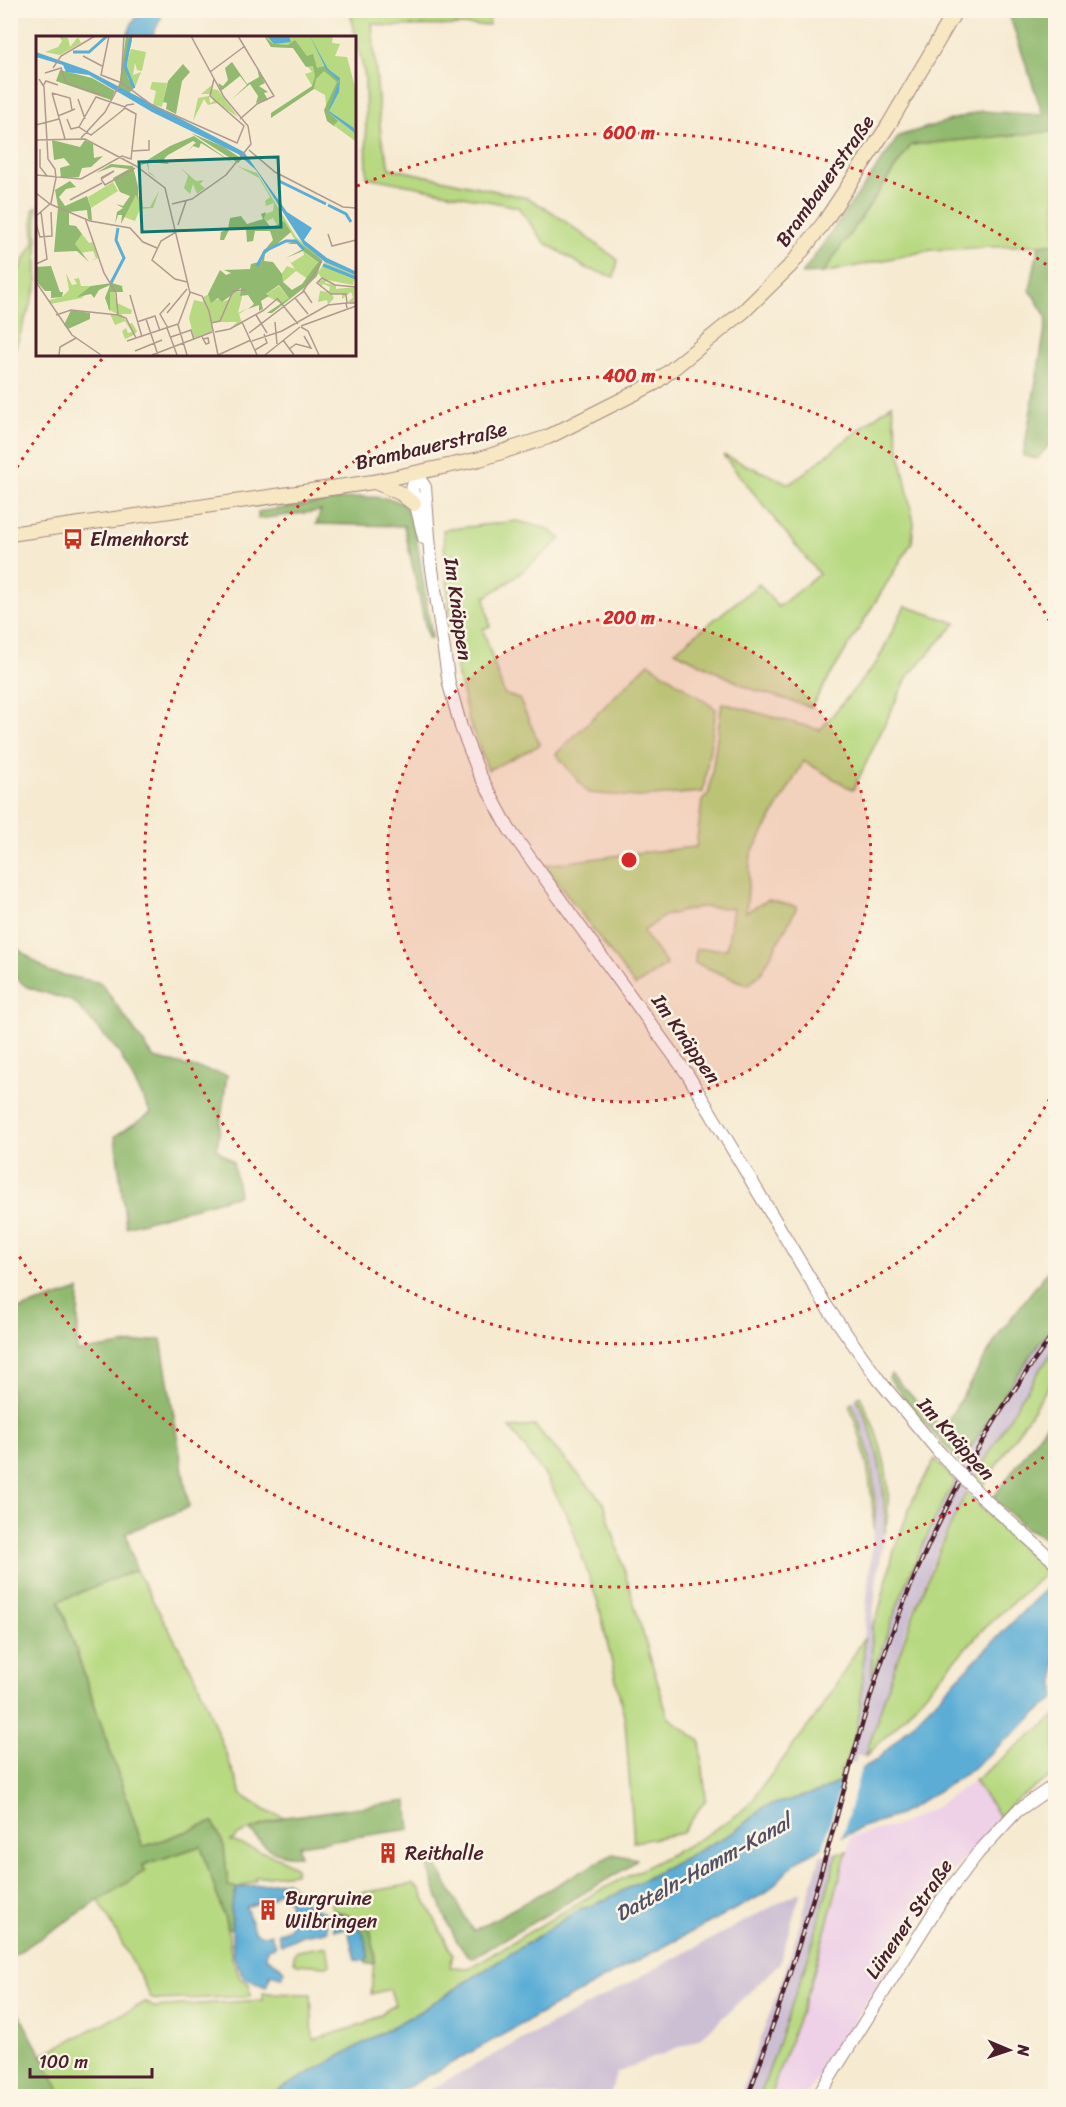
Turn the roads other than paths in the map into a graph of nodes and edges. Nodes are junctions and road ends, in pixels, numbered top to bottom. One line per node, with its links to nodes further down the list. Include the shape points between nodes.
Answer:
1 (956, 10): 2 (main road, Brambauerstraße, via 888,126 825,221 792,264 744,311 655,383 569,426 480,459)
2 (416, 474): 3 (main road, Brambauerstraße); 4 (street); 6 (street, Im Knäppen, via 425,487)
3 (373, 482): 4 (main road, via 400,493); 5 (main road, Brambauerstraße)
4 (414, 504): 6 (street)
5 (10, 534)
6 (431, 562): 7 (street, Im Knäppen, bridge, via 449,684 460,728 509,829 688,1075 827,1307 879,1380 981,1496)
7 (1054, 1562)
8 (1056, 1784): 9 (street, Lünener Straße, via 1017,1811 941,1901)
9 (818, 2097)

